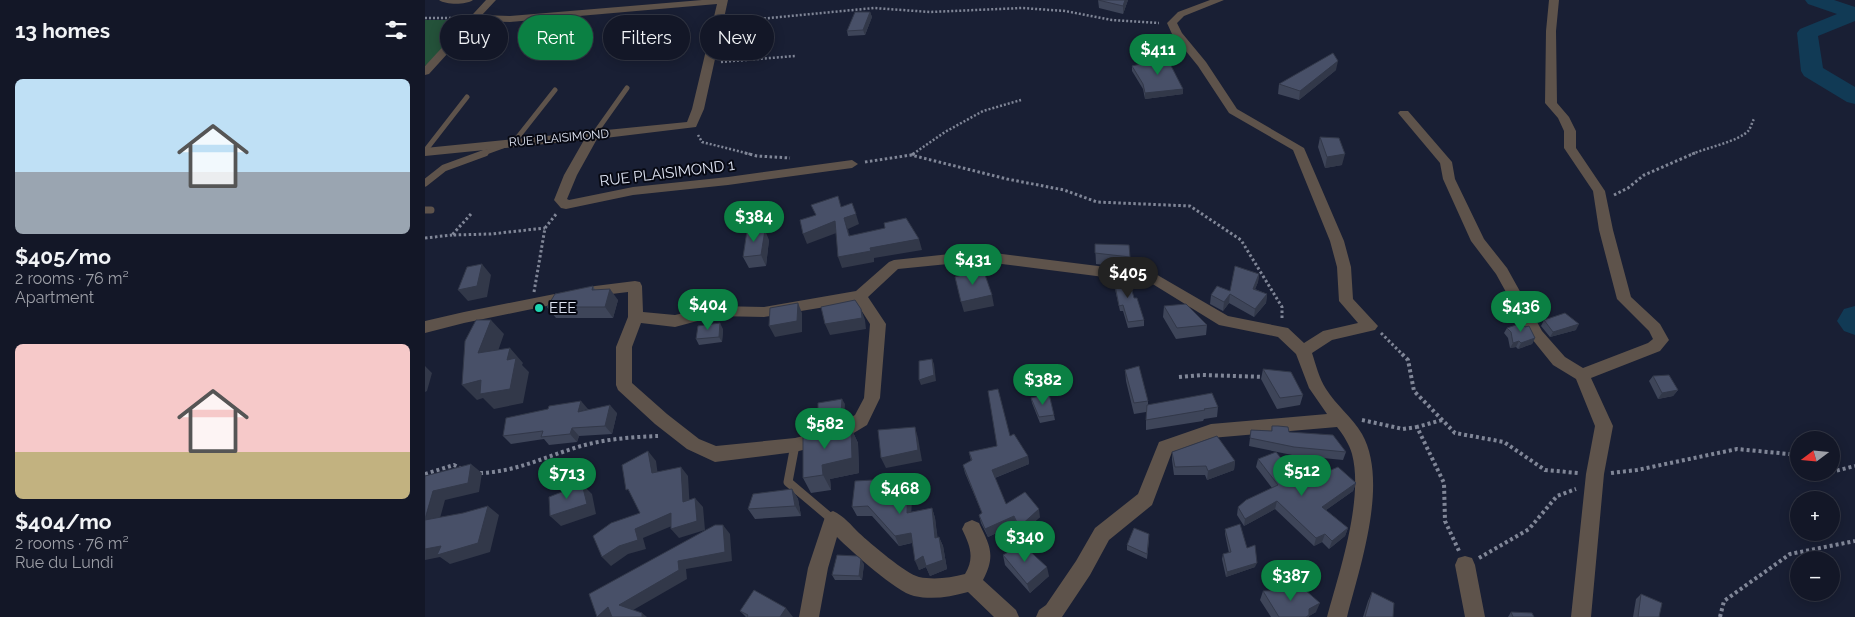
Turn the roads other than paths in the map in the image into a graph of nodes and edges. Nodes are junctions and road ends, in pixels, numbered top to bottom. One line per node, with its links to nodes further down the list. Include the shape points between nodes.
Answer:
1 (445, 0): 2 (street)
2 (468, 0)
3 (491, 0): 7 (street)
4 (723, 0): 8 (street); 15 (street, RUE PLAISIMOND, via 692,125)
5 (1219, 0): 23 (street, via 1181,14 1172,24 1233,111 1297,148 1337,241 1344,266 1346,301 1370,326 1328,336)
6 (1554, 0): 24 (street, via 1551,104 1570,131 1570,148 1599,191 1624,299 1655,328 1661,340 1654,346)
7 (478, 15)
8 (508, 19)
9 (440, 56): 10 (street)
10 (425, 72)
11 (627, 88): 15 (lane)
12 (555, 90): 16 (lane)
13 (467, 97): 17 (lane)
14 (1404, 113): 24 (street, via 1446,162 1449,179 1478,240 1502,271 1537,335 1559,361)
15 (593, 136): 16 (street, RUE PLAISIMOND); 18 (street, RUE PLAISIMOND 1, via 564,188 560,200 566,205 633,190)
16 (514, 142): 17 (street, RUE PLAISIMOND); 19 (lane, via 444,168)
17 (425, 152)
18 (852, 164)
19 (425, 183)
20 (860, 296): 21 (street, via 764,312 716,310 675,320); 23 (street, via 894,265 978,256 1154,278 1224,321 1283,332); 26 (street, via 878,324 872,398 861,420 836,435)
21 (635, 318): 22 (street, via 635,286 605,288 448,319); 26 (street, via 624,347 624,385 661,419 693,444 715,454)
22 (425, 327)
23 (1303, 351): 25 (street, via 1319,392)
24 (1582, 376): 36 (street, via 1604,426 1595,474)
25 (1341, 420): 33 (street, via 1211,431 1165,447 1145,499 1102,534 1078,576); 34 (street, via 1355,439 1363,463 1363,497)
26 (795, 445): 27 (lane, via 788,482)
27 (833, 520): 30 (street, via 883,565 914,586 947,588); 31 (street, via 818,568)
28 (972, 529): 30 (street, via 982,553 981,566)
29 (1465, 565): 35 (street)
30 (971, 582): 32 (street)
31 (809, 617)
32 (1009, 617)
33 (1046, 617)
34 (1337, 617)
35 (1475, 617)
36 (1581, 617)

